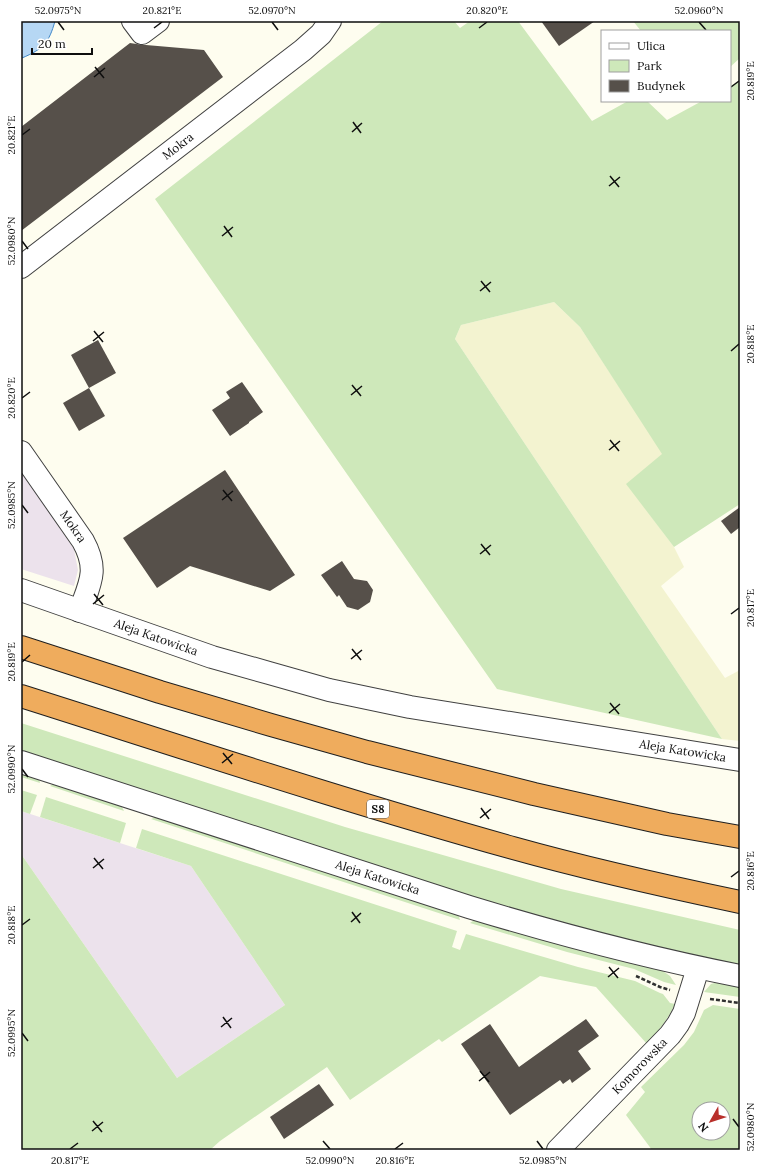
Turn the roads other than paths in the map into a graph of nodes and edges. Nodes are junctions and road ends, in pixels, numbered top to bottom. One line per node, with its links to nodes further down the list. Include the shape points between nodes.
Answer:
1 (133, 21): 2 (street, via 142,33)
2 (158, 21)
3 (330, 21): 4 (street, Mokra, via 321,34 303,50)
4 (21, 267)
5 (21, 452): 7 (street, Mokra, via 90,553 92,573)
6 (21, 590): 7 (street, Aleja Katowicka)
7 (80, 611): 10 (street, Aleja Katowicka, via 212,657 330,690 418,708)
8 (21, 647): 12 (highway, via 160,692 367,752 534,794 667,824)
9 (21, 696): 13 (highway, S8, via 258,772 514,849 654,884)
10 (740, 760)
11 (21, 762): 14 (street, Aleja Katowicka, via 476,909 584,940)
12 (740, 837)
13 (740, 902)
14 (698, 968): 15 (street, Aleja Katowicka); 16 (street, Komorowska, via 684,1013 670,1035)
15 (740, 976)
16 (558, 1150)

